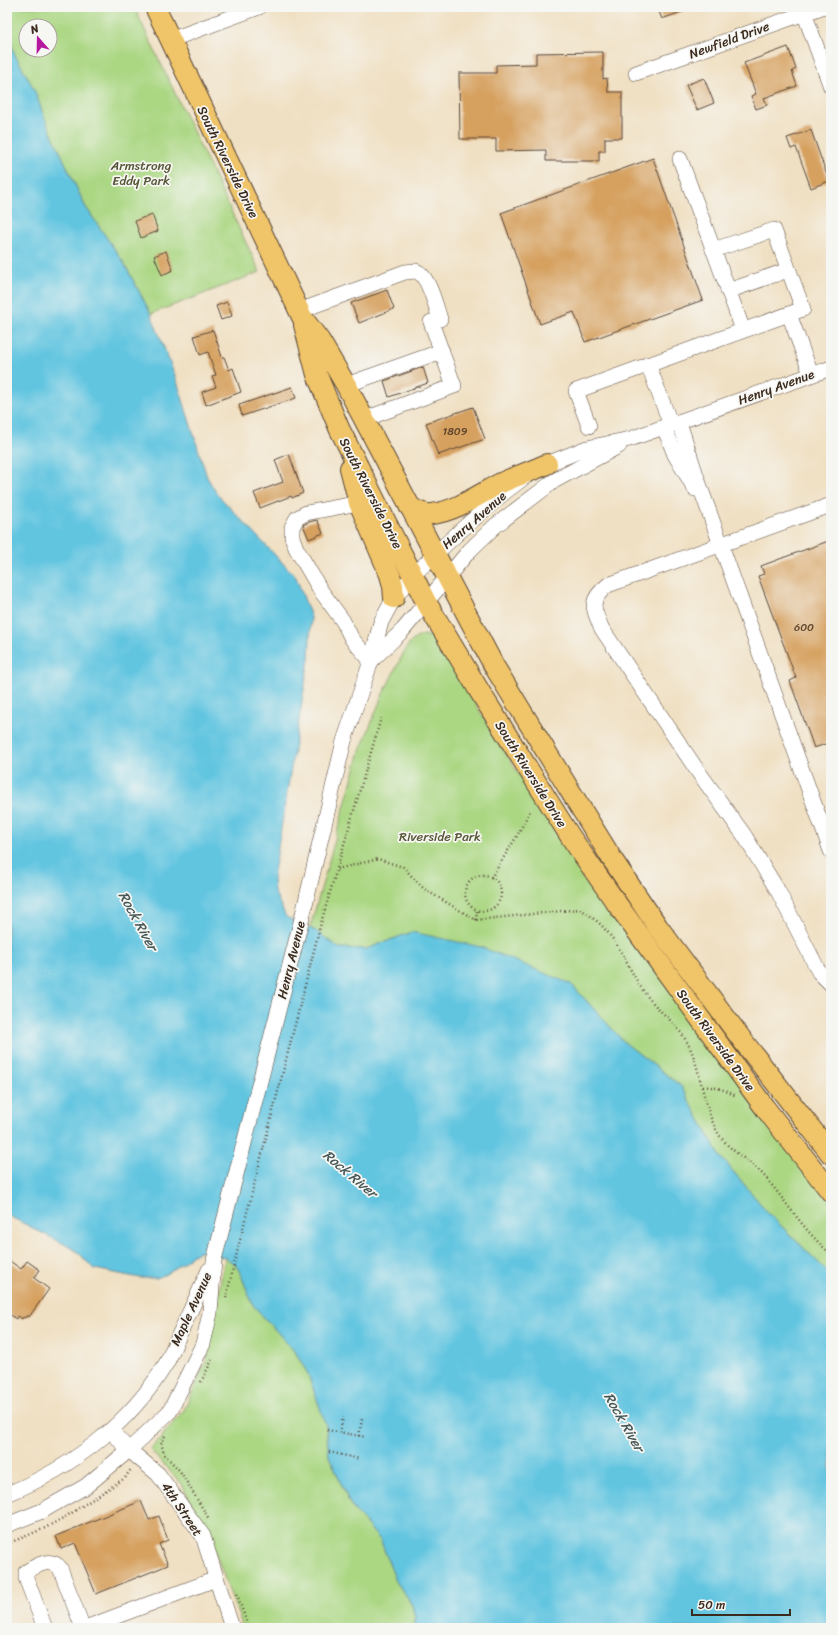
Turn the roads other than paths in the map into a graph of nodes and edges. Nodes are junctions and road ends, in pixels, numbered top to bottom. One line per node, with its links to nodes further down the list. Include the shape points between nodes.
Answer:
1 (155, 7): 5 (main road, South Riverside Drive)
2 (259, 7): 5 (street)
3 (822, 7): 4 (street, Newfield Drive)
4 (803, 10): 6 (street, Newfield Drive); 7 (street)
5 (170, 40): 12 (main road, South Riverside Drive)
6 (636, 73)
7 (831, 87)
8 (680, 158): 9 (street)
9 (713, 250): 10 (street, via 774,230); 11 (street)
10 (788, 270): 11 (street); 13 (street, via 803,309)
11 (728, 291): 14 (street)
12 (301, 314): 15 (street, via 405,272 415,271 426,281); 19 (main road, South Riverside Drive, via 320,340); 24 (main road, South Riverside Drive, via 316,375)
13 (789, 314): 14 (street); 18 (street)
14 (743, 330): 16 (street)
15 (442, 351): 19 (street); 20 (street, via 454,386)
16 (648, 364): 21 (street); 22 (street, via 576,391)
17 (831, 368): 18 (street, Henry Avenue)
18 (811, 374): 21 (street, Henry Avenue)
19 (346, 385): 20 (main road, South Riverside Drive)
20 (365, 419): 28 (main road, South Riverside Drive)
21 (671, 425): 23 (street, Henry Avenue); 29 (street, via 675,455 708,508)
22 (589, 426)
23 (630, 439): 25 (street, Henry Avenue, via 587,448); 32 (street, Henry Avenue, via 559,478 530,498 486,534)
24 (346, 443): 26 (main road); 31 (main road, South Riverside Drive)
25 (547, 464): 28 (main road, via 442,512 423,514); 30 (street, Henry Avenue, via 501,495)
26 (359, 503): 33 (main road, via 390,575); 35 (street, via 306,513 297,518 292,526 292,537 321,591 343,621 352,639)
27 (831, 505): 29 (street)
28 (409, 506): 30 (main road, South Riverside Drive)
29 (722, 545): 36 (street); 37 (street, via 608,585 596,596 593,609 602,629 744,835 778,891 819,972)
30 (434, 555): 31 (street, Henry Avenue); 32 (main road, South Riverside Drive)
31 (413, 575): 33 (street, Henry Avenue); 34 (main road, South Riverside Drive)
32 (447, 578): 34 (street, Henry Avenue); 38 (main road, South Riverside Drive, via 494,666 614,862 658,927)
33 (394, 598): 35 (street, Henry Avenue, via 381,622)
34 (426, 602): 35 (street, Henry Avenue, via 403,630); 39 (main road, South Riverside Drive, via 574,842 765,1108)
35 (371, 661): 40 (street, Henry Avenue, via 344,741 302,918)
36 (831, 851)
37 (831, 984)
38 (831, 1154)
39 (831, 1192)
40 (214, 1260): 41 (street, Maple Avenue, via 167,1362 136,1405); 42 (street, Maple Avenue, via 210,1314 203,1344 170,1411)
41 (111, 1431): 42 (street, 4th Street); 43 (street, Maple Avenue, via 82,1454 46,1476)
42 (129, 1450): 44 (street, Maple Avenue, via 86,1486 42,1511); 45 (street, 4th Street, via 158,1474 202,1536)
43 (7, 1494)
44 (7, 1525)
45 (216, 1579): 47 (street); 48 (street, 4th Street)
46 (45, 1628): 47 (street, via 26,1572 51,1562 60,1568)
47 (84, 1628)
48 (232, 1628)

